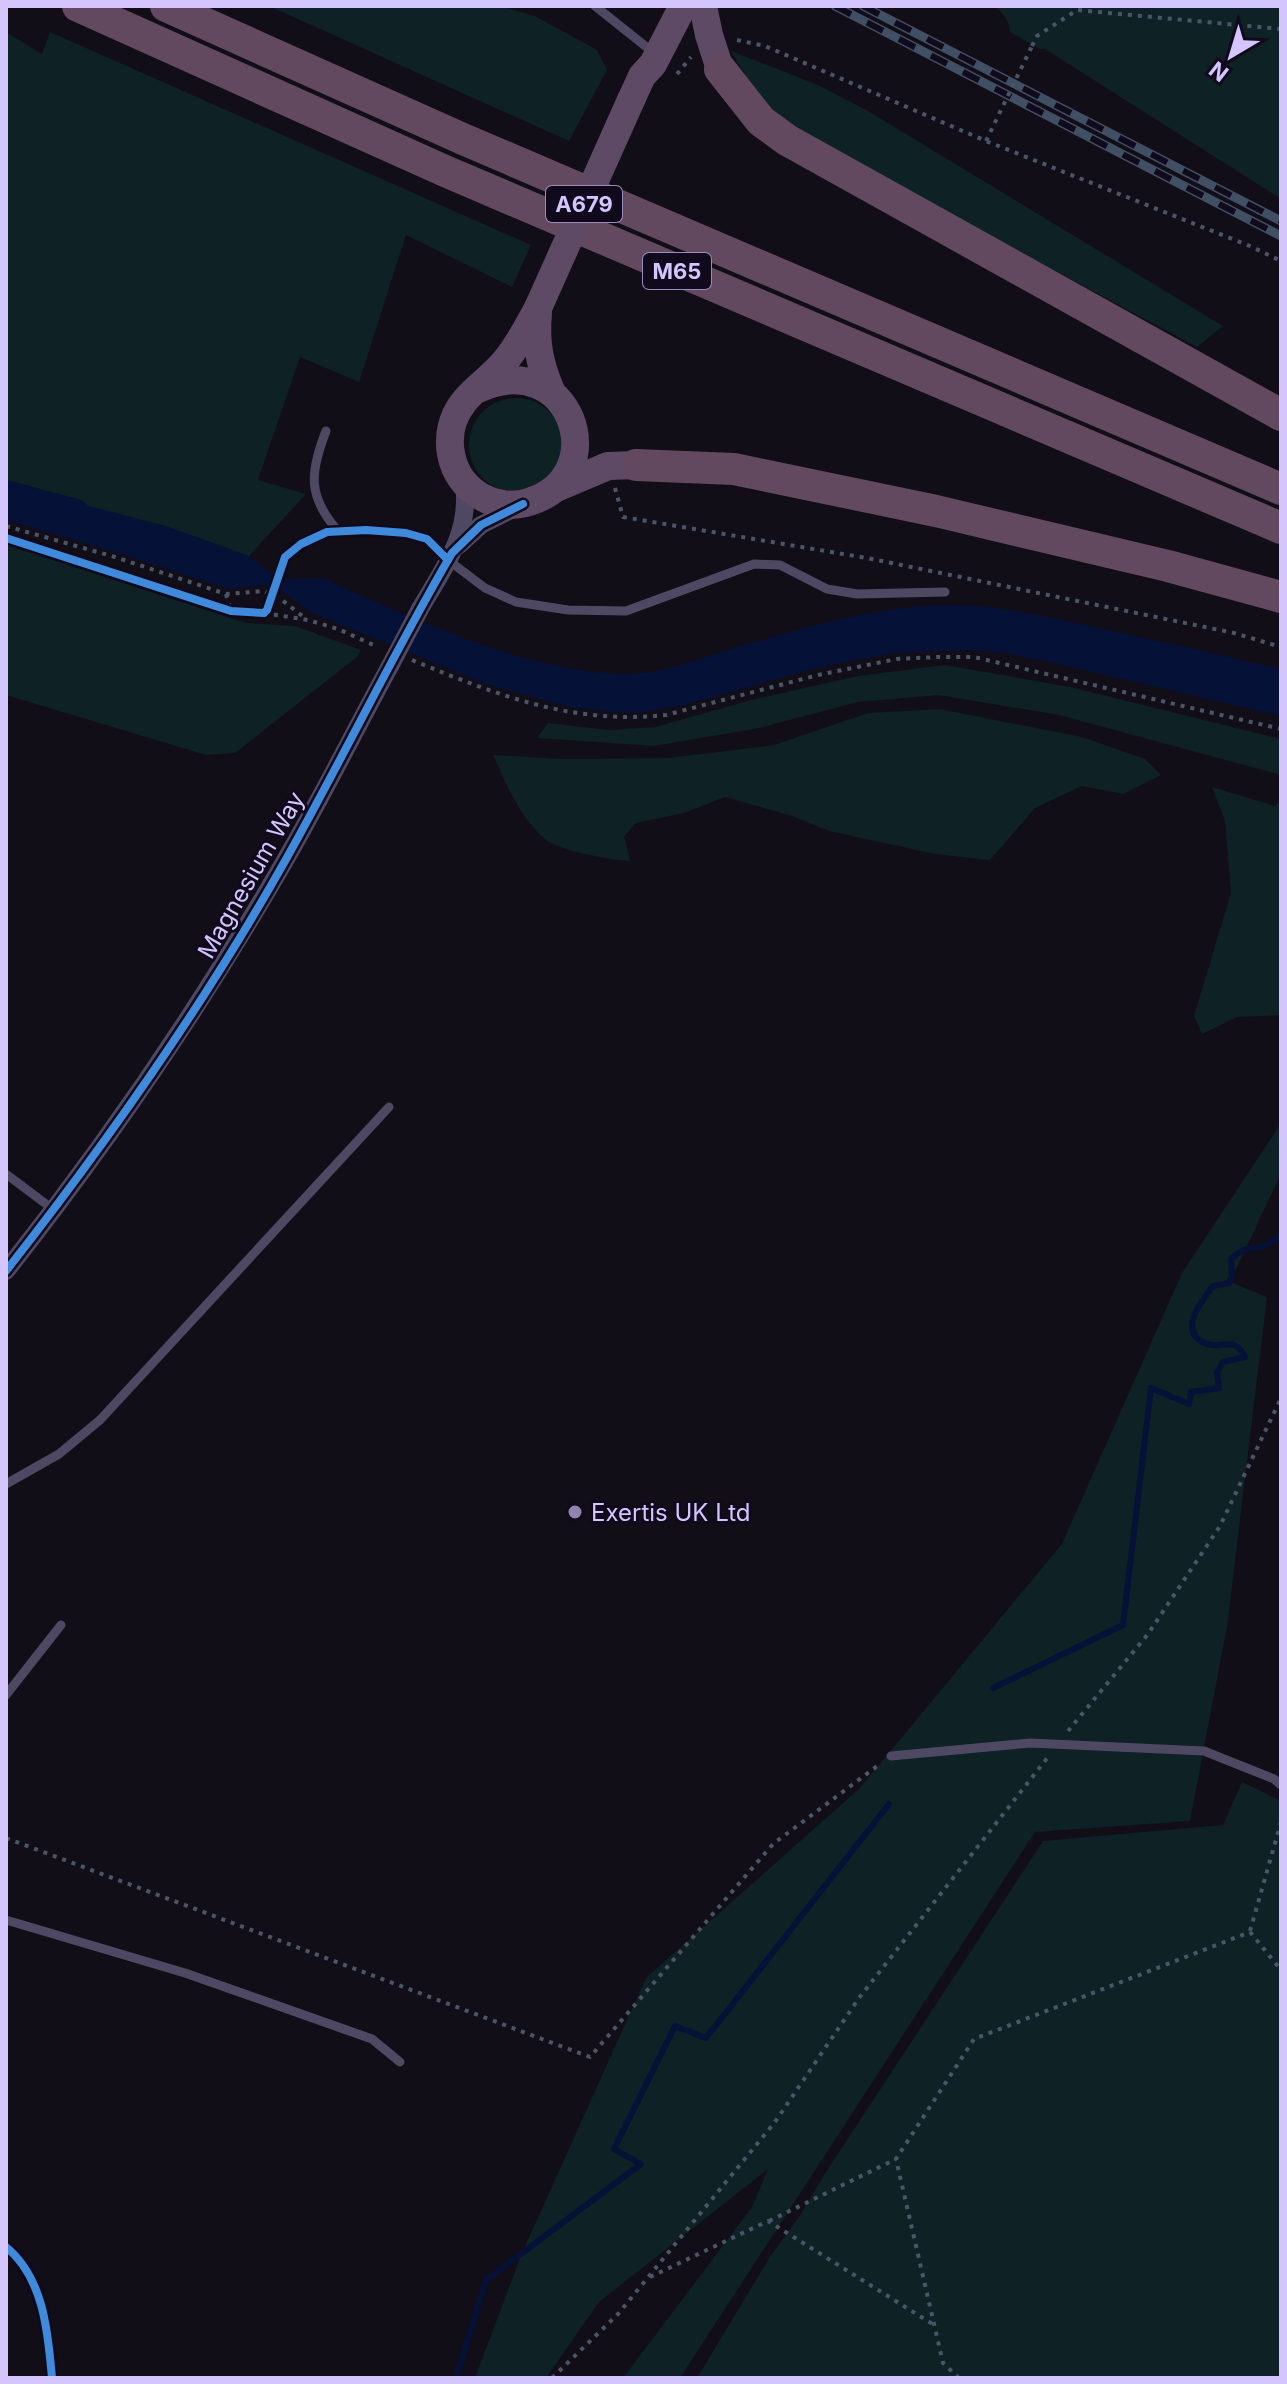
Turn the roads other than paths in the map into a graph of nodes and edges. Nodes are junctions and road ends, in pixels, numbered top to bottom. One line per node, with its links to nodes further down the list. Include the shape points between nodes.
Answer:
1 (78, 6): 19 (highway, M65, via 445,171)
2 (166, 6): 17 (highway, M65)
3 (595, 6): 8 (lane)
4 (668, 6): 8 (highway, A679)
5 (683, 6): 8 (highway, A679)
6 (703, 6): 7 (highway, via 721,37)
7 (720, 69): 12 (highway, via 761,121 787,140)
8 (644, 70): 9 (highway, A679, bridge)
9 (538, 308): 10 (highway, A679, via 507,359); 11 (highway, A679, via 537,347)
10 (476, 390): 11 (highway, via 515,379); 15 (highway, A679, via 464,401 450,430 452,462)
11 (552, 393): 16 (highway, A679, via 575,430 572,462)
12 (1281, 415)
13 (326, 431): 20 (lane, via 312,484)
14 (624, 473): 16 (highway, via 608,466); 24 (highway, via 734,469 1168,566)
15 (464, 483): 18 (highway, via 488,500); 21 (street, Magnesium Way, via 465,517)
16 (555, 489): 18 (highway)
17 (1281, 489)
18 (523, 504): 21 (street, Magnesium Way, via 481,525)
19 (1281, 528)
20 (338, 531): 21 (lane, via 406,533 427,539); 22 (lane, via 301,544)
21 (450, 556): 23 (lane, via 485,588 516,602 568,610 626,611 754,564 780,565 827,589 857,594); 27 (street, Magnesium Way, bridge, via 285,862 133,1102)
22 (285, 557)
23 (945, 592)
24 (1281, 597)
25 (389, 1107): 29 (lane, via 100,1420 59,1454)
26 (6, 1174): 27 (lane)
27 (54, 1210): 28 (street, Magnesium Way)
28 (6, 1271)
29 (6, 1484)
30 (61, 1625): 31 (lane)
31 (6, 1695)
32 (891, 1756): 33 (lane, via 1030,1743 1204,1751)
33 (1281, 1785)
34 (6, 1920): 35 (lane, via 185,1973 372,2039)
35 (400, 2062)

